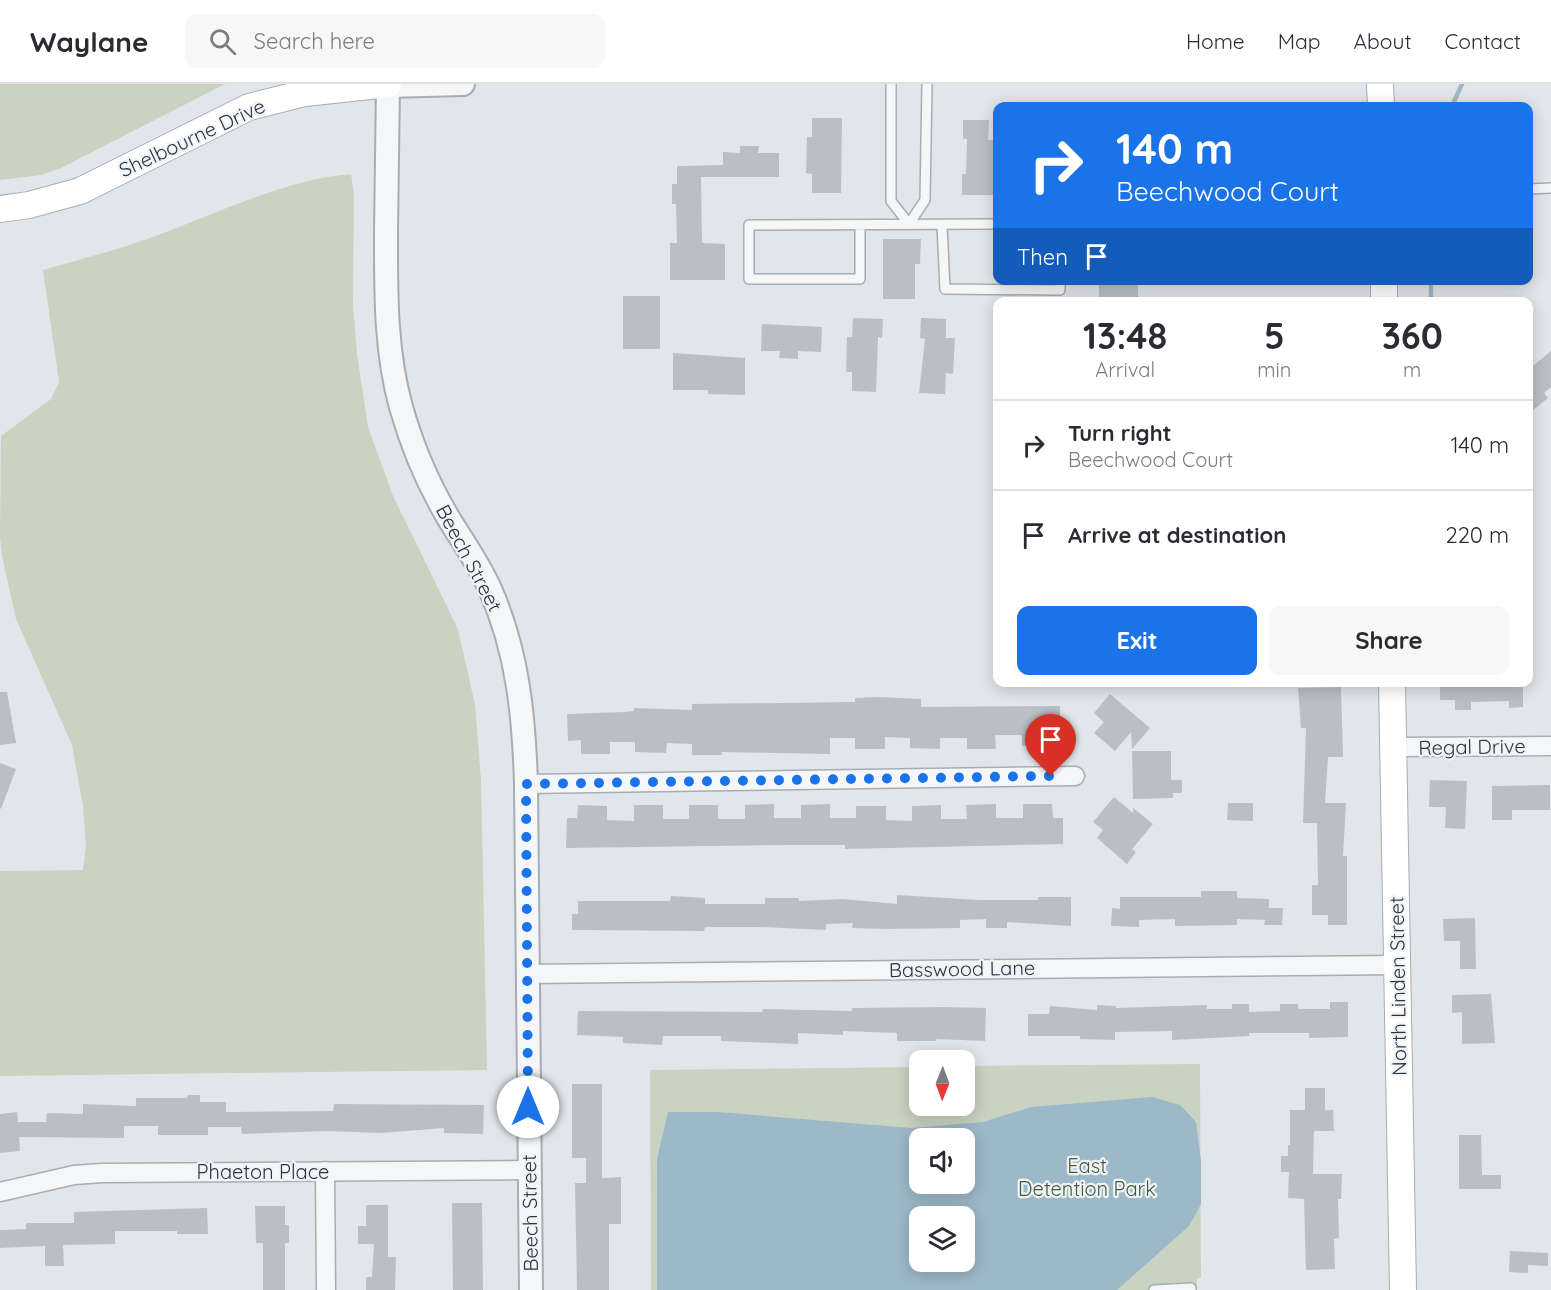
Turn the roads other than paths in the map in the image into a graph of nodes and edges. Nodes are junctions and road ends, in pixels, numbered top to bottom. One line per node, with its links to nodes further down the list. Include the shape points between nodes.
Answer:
1 (463, 84): 5 (street)
2 (891, 84): 10 (lane, via 891,201)
3 (927, 84): 10 (lane, via 925,200)
4 (1380, 84): 6 (main road)
5 (388, 85): 9 (main road, Shelbourne Drive, via 305,93 257,105 80,191); 19 (street, Beech Street, via 386,281 393,372 411,439 429,484 490,590 508,638 524,722)
6 (1381, 102)
7 (1551, 188): 8 (lane)
8 (1533, 189)
9 (0, 209)
10 (909, 224): 12 (lane); 13 (lane)
11 (993, 224): 13 (lane)
12 (860, 225): 12 (lane, via 749,225 749,279 860,279)
13 (942, 225): 14 (lane, via 945,289 1060,290)
14 (1060, 285)
15 (1392, 687): 17 (main road, North Linden Street)
16 (1551, 746): 17 (street, Regal Drive)
17 (1394, 747): 20 (main road, North Linden Street)
18 (1075, 776): 19 (street)
19 (526, 784): 21 (street, Beech Street)
20 (1397, 964): 21 (street, Basswood Lane); 29 (main road, North Linden Street)
21 (528, 974): 22 (street, Beech Street)
22 (529, 1170): 23 (street, Phaeton Place); 26 (street, Beech Street)
23 (325, 1172): 24 (street, Phaeton Place, via 102,1173 74,1175); 25 (street)
24 (0, 1192)
25 (326, 1290)
26 (531, 1290)
27 (1154, 1290): 28 (lane)
28 (1191, 1290)
29 (1403, 1290)

